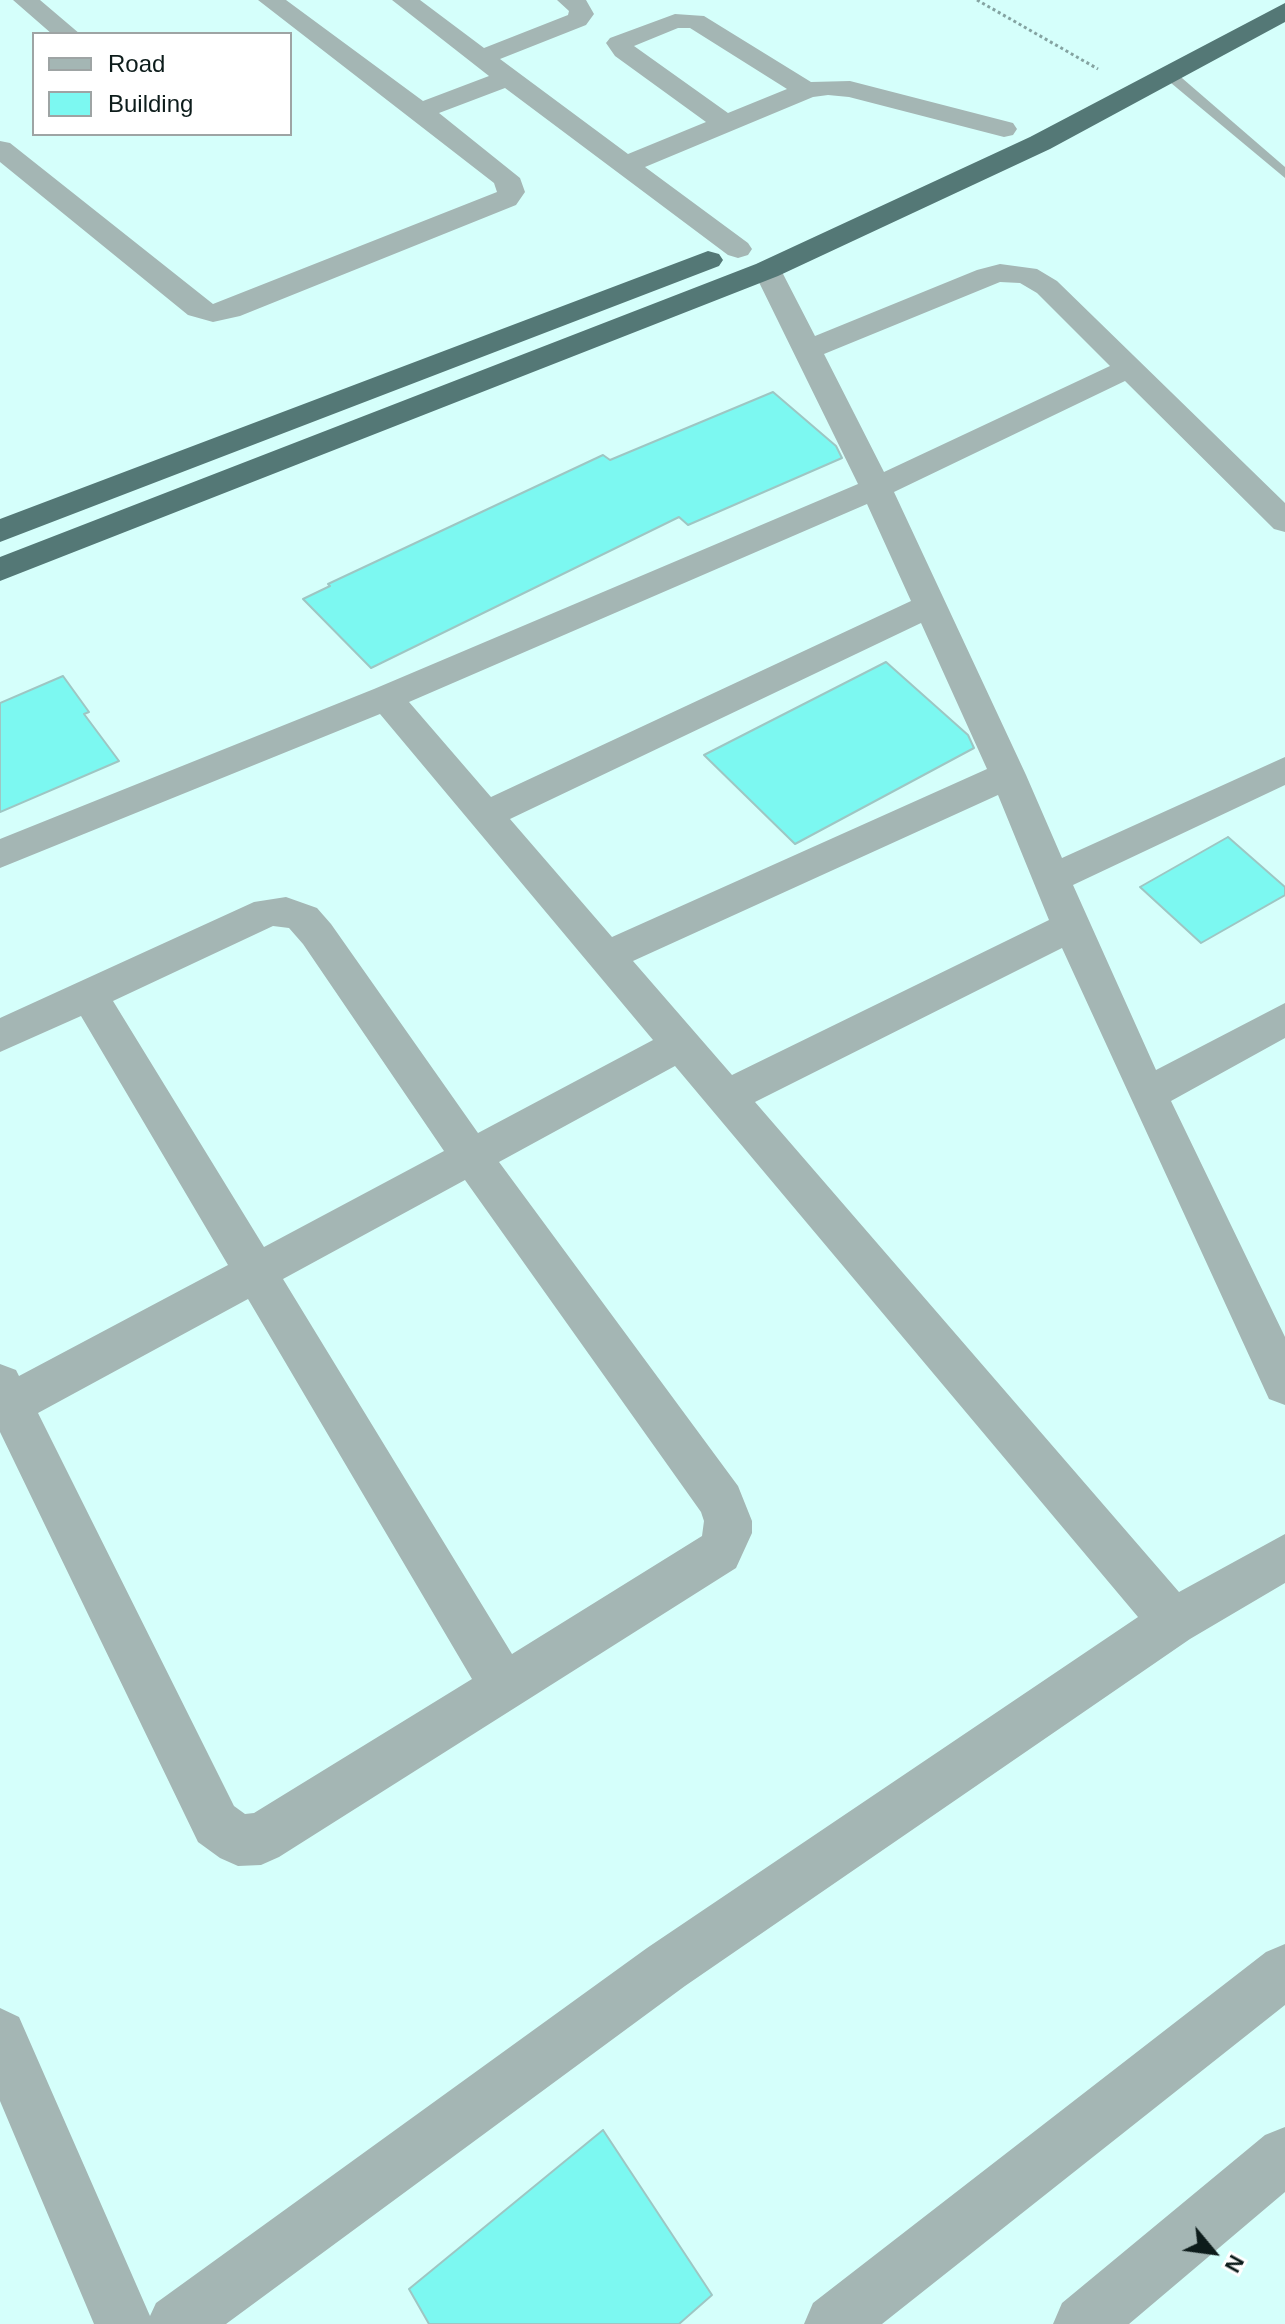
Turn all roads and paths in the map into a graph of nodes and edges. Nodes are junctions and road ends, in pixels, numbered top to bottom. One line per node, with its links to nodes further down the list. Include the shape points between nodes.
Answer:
1 (25, 0): 8 (street)
2 (270, 0): 14 (street, via 313,44)
3 (404, 0): 9 (street)
4 (569, 0): 9 (street, via 581,8 577,20)
5 (977, 0): 10 (path)
6 (1246, 0): 10 (highway)
7 (1285, 11): 11 (highway)
8 (65, 32)
9 (483, 57): 12 (street)
10 (1109, 75): 16 (highway)
11 (1170, 75): 19 (lane); 21 (highway, via 1040,143)
12 (509, 77): 14 (street); 18 (street)
13 (807, 90): 15 (street); 15 (street, via 695,21 675,21 619,43); 16 (street, via 850,89)
14 (420, 111): 17 (street, via 510,184 506,199 222,312 198,309)
15 (725, 123): 18 (street)
16 (1004, 129): 20 (highway)
17 (0, 149)
18 (625, 165): 21 (street)
19 (1285, 174)
20 (825, 211)
21 (757, 251): 22 (street); 26 (highway); 27 (highway)
22 (808, 350): 23 (street, via 987,276 1013,273 1039,280); 24 (street)
23 (1129, 368): 24 (street); 25 (street)
24 (876, 488): 28 (street); 29 (street)
25 (1285, 522)
26 (0, 531)
27 (0, 570)
28 (929, 606): 31 (street); 32 (street)
29 (386, 698): 32 (street); 33 (street)
30 (1285, 770): 34 (street)
31 (1008, 775): 34 (street); 36 (street)
32 (486, 815): 36 (street)
33 (0, 854)
34 (1052, 879): 35 (street)
35 (1071, 926): 41 (street); 42 (street)
36 (606, 956): 40 (street)
37 (89, 995): 39 (street); 43 (street, via 268,912 286,911 303,918); 44 (street)
38 (1285, 1019): 41 (street)
39 (0, 1036)
40 (680, 1044): 42 (street); 43 (street)
41 (1147, 1094): 45 (street)
42 (726, 1097): 49 (street)
43 (470, 1155): 44 (street); 50 (street, via 721,1501 728,1521 719,1552)
44 (253, 1272): 47 (street); 50 (street)
45 (1272, 1323): 46 (street)
46 (1285, 1385)
47 (3, 1400): 50 (street, via 216,1824 227,1835 261,1839)
48 (1285, 1557): 49 (street)
49 (1173, 1622): 55 (street, via 666,1967)
50 (504, 1686)
51 (1285, 1971): 56 (street)
52 (0, 2036): 54 (street)
53 (1285, 2155): 57 (street)
54 (124, 2324)
55 (177, 2324)
56 (834, 2324)
57 (1083, 2324)

